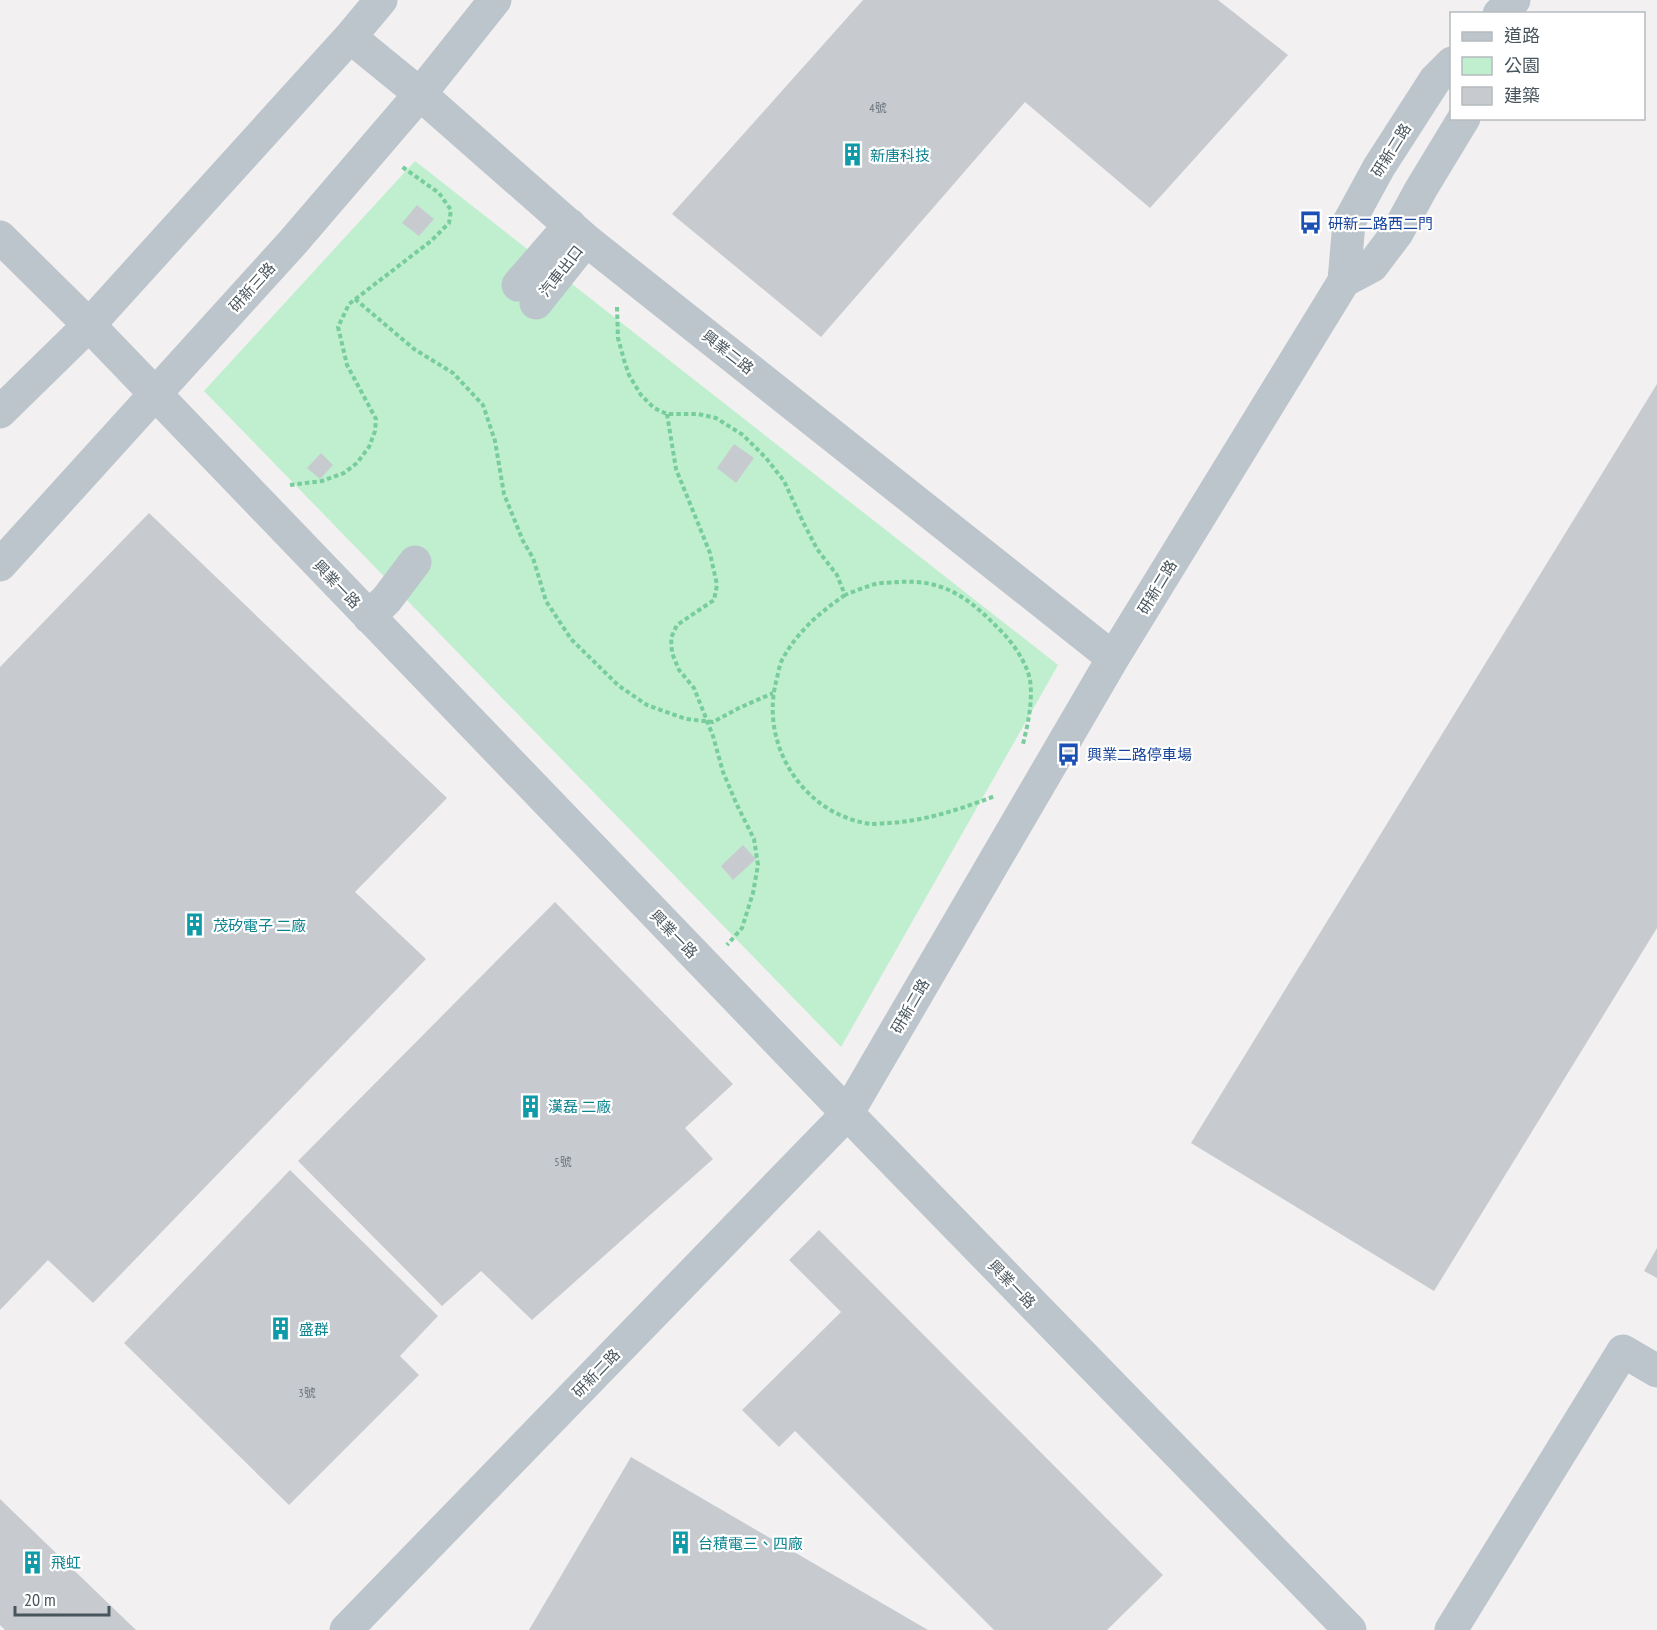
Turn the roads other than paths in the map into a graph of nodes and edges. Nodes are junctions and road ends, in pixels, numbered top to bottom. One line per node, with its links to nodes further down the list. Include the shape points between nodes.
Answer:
1 (381, 0): 5 (street)
2 (495, 0): 7 (street, 研新三路)
3 (1514, 0): 4 (street)
4 (1500, 12)
5 (350, 37): 7 (street, 興業二路); 13 (street)
6 (1450, 65): 11 (street, 研新二路, via 1435,80 1379,167 1349,222)
7 (420, 94): 9 (street, 興業二路); 14 (street, 研新三路)
8 (1463, 120): 11 (street, via 1397,233 1372,266)
9 (578, 233): 12 (street, 汽車出口); 19 (street, 興業二路)
10 (0, 237): 13 (street, 興業一路)
11 (1344, 281): 19 (street, 研新二路)
12 (527, 294)
13 (89, 325): 14 (street, 興業一路); 15 (street)
14 (155, 394): 17 (street, 研新三路); 18 (street, 興業一路)
15 (0, 412)
16 (415, 562): 18 (street)
17 (0, 565)
18 (369, 617): 20 (street, 興業一路)
19 (1113, 658): 20 (street, 研新二路)
20 (847, 1114): 22 (street, 研新二路); 23 (street, 興業一路)
21 (1657, 1371): 24 (street, via 1623,1352)
22 (346, 1630)
23 (1350, 1630)
24 (1451, 1630)

